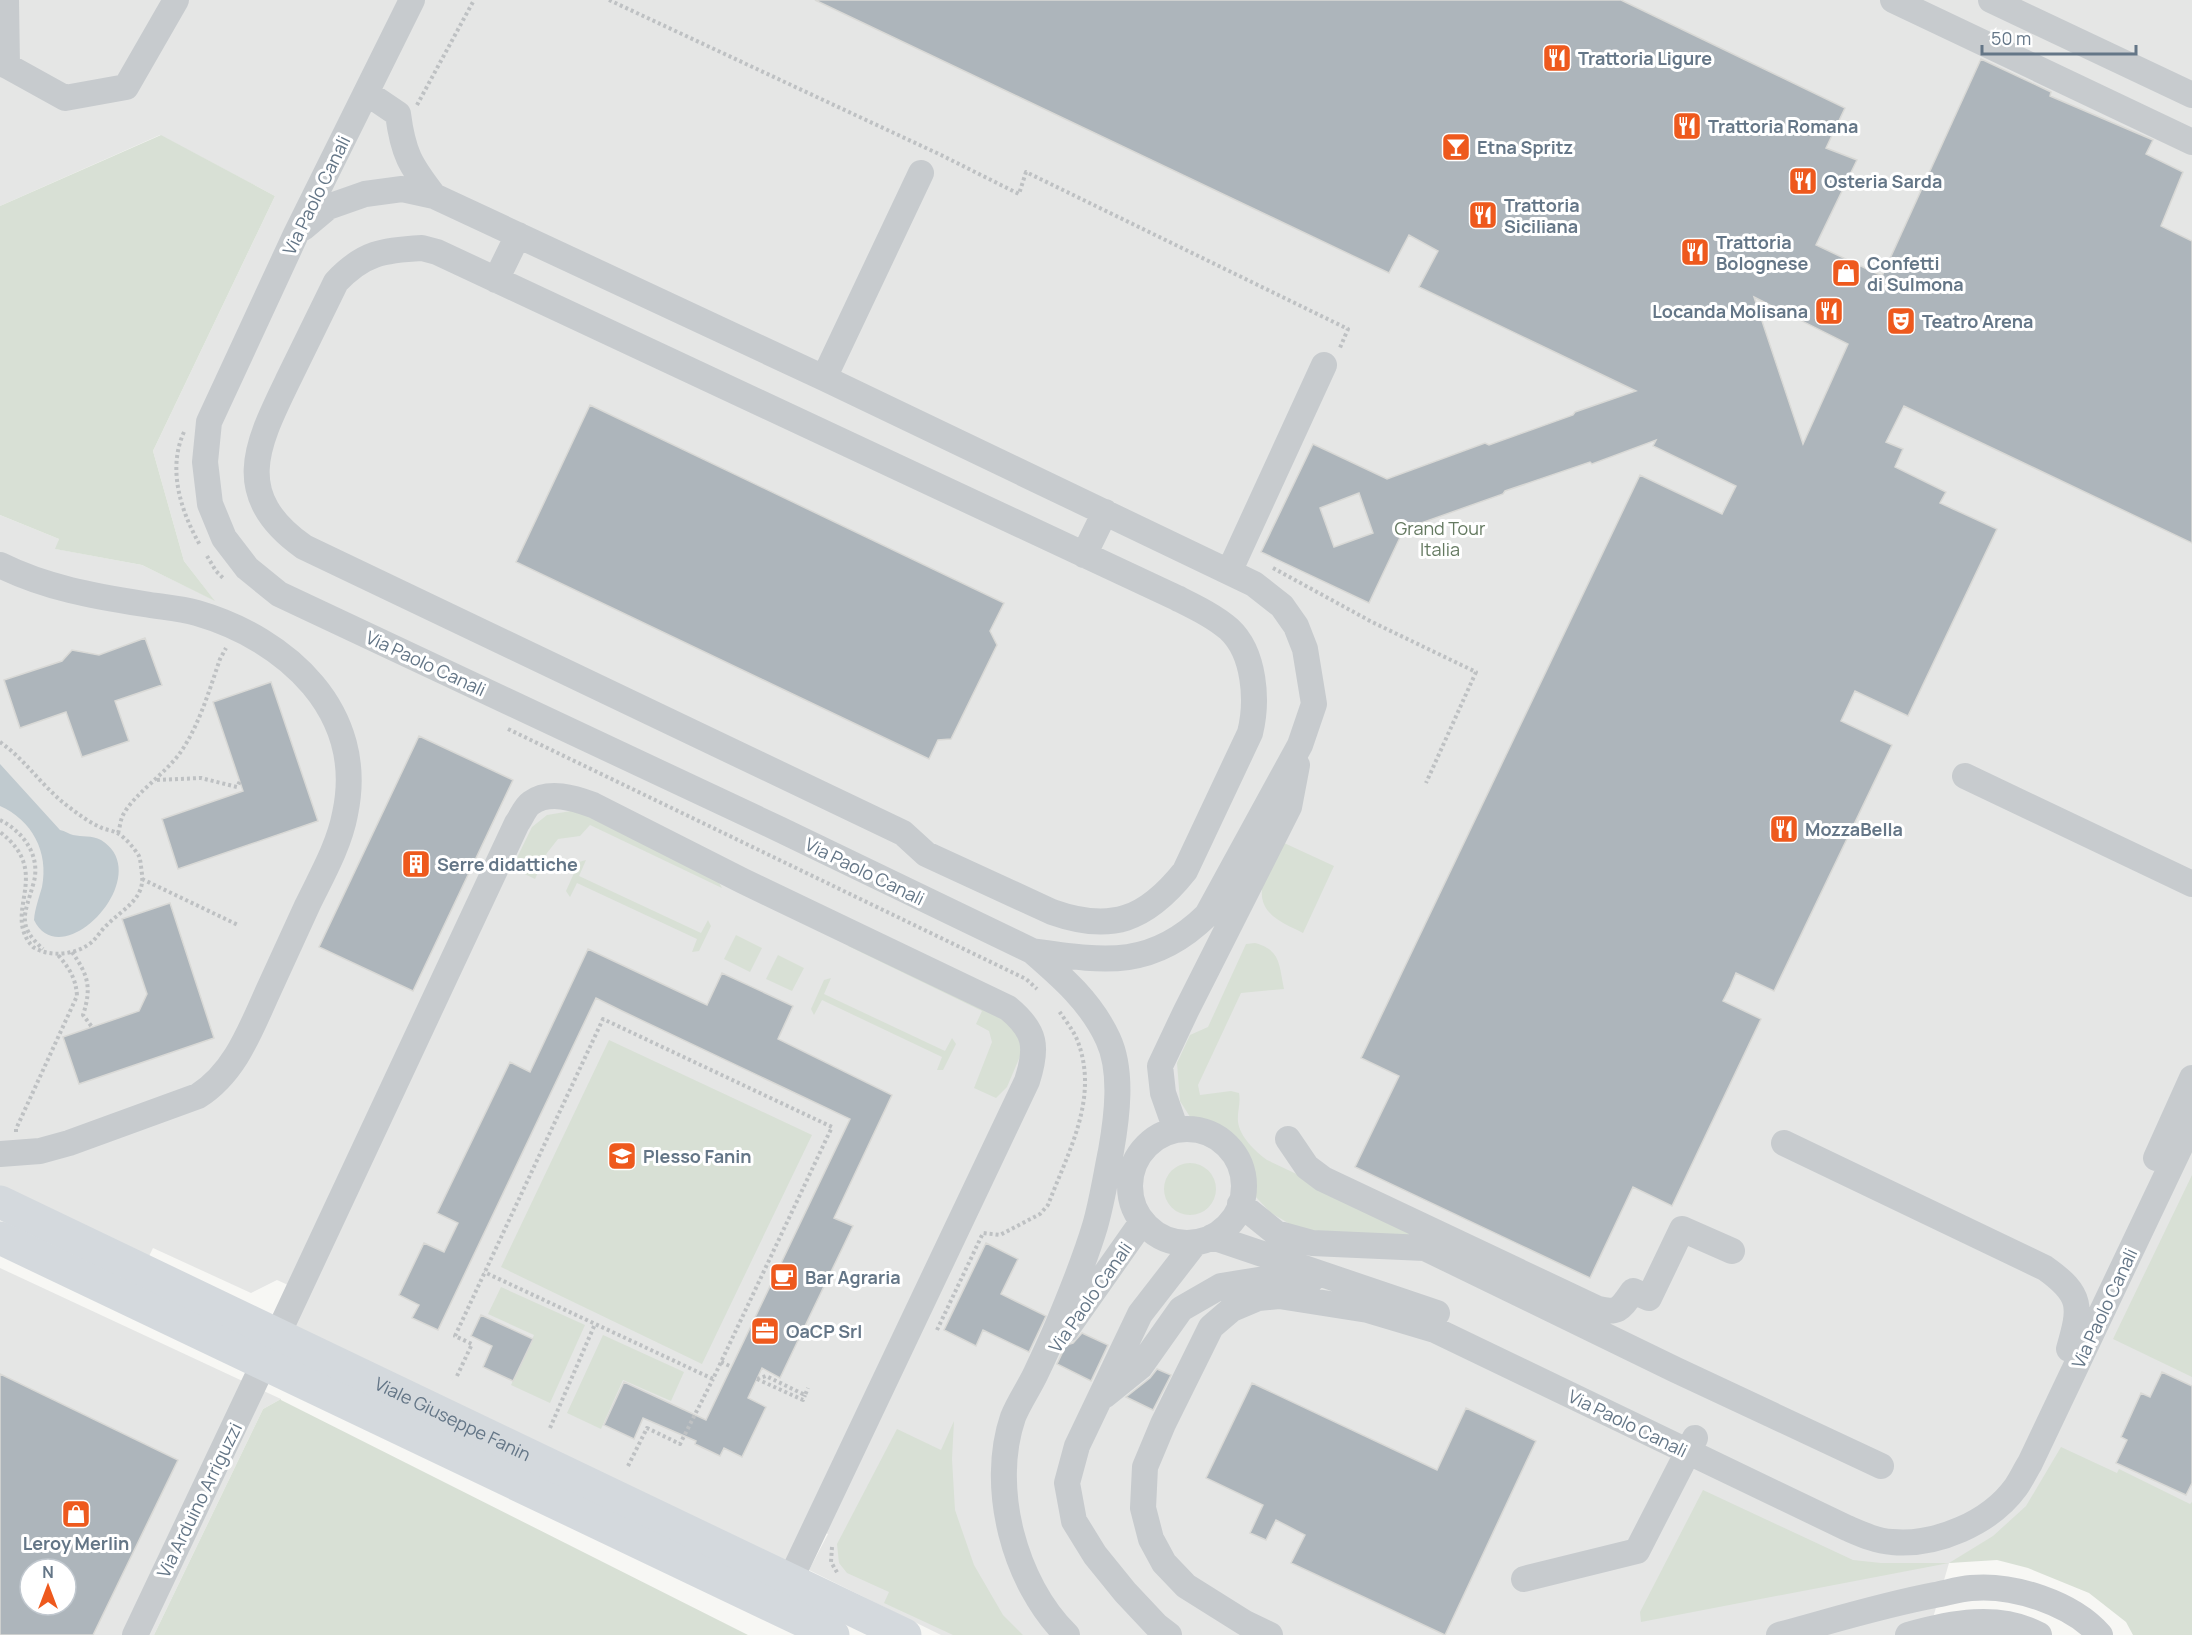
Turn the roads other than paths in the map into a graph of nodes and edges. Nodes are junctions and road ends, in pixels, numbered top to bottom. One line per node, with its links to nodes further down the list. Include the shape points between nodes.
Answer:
1 (6, 0): 6 (street)
2 (176, 0): 6 (street, via 126,87 65,98)
3 (411, 0): 7 (street, Via Paolo Canali)
4 (1893, 0): 9 (street)
5 (1991, 0): 8 (street)
6 (4, 64)
7 (367, 93): 11 (street, via 398,114 408,159); 12 (street, Via Paolo Canali)
8 (2192, 95)
9 (2192, 142)
10 (921, 173): 16 (street)
11 (434, 196): 12 (street, via 402,189 365,194 328,207); 13 (street)
12 (296, 234): 24 (street, Via Paolo Canali, via 209,422 205,462 210,504 224,538 246,568 279,594)
13 (518, 235): 14 (street); 16 (street)
14 (496, 280): 18 (street); 18 (street, via 422,248 371,254 336,282 264,430 259,450 259,491 266,508 290,537 903,833 926,854 1052,912 1090,922 1110,921 1147,910 1185,871 1250,733 1255,686 1249,664 1230,630 1193,606)
15 (1331, 358): 20 (street)
16 (824, 378): 17 (street)
17 (1105, 512): 18 (street); 20 (street)
18 (1084, 555)
19 (0, 566): 31 (street, via 64,589 195,613 240,629 276,649 314,685 329,708 342,740 348,774 340,835 247,1038 226,1073 198,1096 69,1143)
20 (1229, 572): 21 (street, via 1254,584 1282,606 1299,633 1314,704)
21 (1300, 746): 24 (street, via 1207,915 1192,929 1159,949 1121,959 1094,960); 28 (street, via 1289,807 1160,1066 1163,1093)
22 (1965, 776): 23 (street)
23 (2192, 884)
24 (1032, 951): 25 (street, Via Paolo Canali, via 1090,1007 1109,1041)
25 (1117, 1078): 32 (street, Via Paolo Canali); 42 (street, Via Paolo Canali, via 1117,1118 1095,1226)
26 (2192, 1078): 40 (street)
27 (2192, 1122): 44 (street, Via Paolo Canali, via 2030,1463 2015,1488 1994,1510 1974,1523 1916,1541 1891,1542 1870,1537)
28 (1176, 1130): 32 (street, via 1158,1137 1143,1150); 34 (street, via 1203,1132 1226,1145 1238,1160 1243,1177)
29 (1288, 1139): 38 (street, via 1307,1167 1323,1179 1598,1309 1611,1312 1622,1308 1633,1291 1649,1298 1682,1229)
30 (1784, 1143): 40 (street, via 2061,1279 2077,1303 2077,1321)
31 (10, 1154)
32 (1133, 1167): 35 (street, via 1133,1206)
33 (0, 1202): 41 (main road, Viale Giuseppe Fanin)
34 (1240, 1204): 37 (street, via 1227,1227); 45 (street, via 1276,1233 1312,1243 1425,1248)
35 (1142, 1222): 37 (street, via 1157,1235 1175,1242); 42 (street, Via Paolo Canali)
36 (0, 1238): 41 (main road, Viale Giuseppe Fanin)
37 (1204, 1240): 43 (street, via 1140,1314); 44 (street, via 1437,1313)
38 (1732, 1251)
39 (1368, 1310): 43 (street, via 1325,1281 1278,1277 1221,1286 1181,1308 1140,1367); 44 (street, Via Paolo Canali, via 1435,1330); 54 (street, Via Paolo Canali, via 1280,1296 1258,1298 1232,1308 1211,1327 1145,1467 1143,1508 1151,1539 1164,1563 1186,1586)
40 (2068, 1349): 44 (street, via 2011,1474 1982,1503 1932,1526 1899,1528 1877,1523)
41 (270, 1350): 47 (main road, Viale Giuseppe Fanin); 47 (street, Via Arduino Arriguzzi, via 517,823 531,803 550,796 572,797 593,805 1008,1008 1024,1022 1032,1041 1033,1062 1027,1081); 49 (street, Via Arduino Arriguzzi)
42 (1037, 1372): 52 (street, Via Paolo Canali, via 1014,1415 1006,1441 1006,1504 1015,1547 1030,1584 1053,1622)
43 (1099, 1400): 53 (street, via 1077,1446 1068,1483 1074,1521 1125,1592)
44 (1692, 1444): 46 (street, via 1637,1551)
45 (1881, 1466)
46 (1524, 1579)
47 (783, 1595): 50 (main road, Viale Giuseppe Fanin); 51 (main road, Viale Giuseppe Fanin)
48 (1906, 1600): 55 (street); 56 (street); 59 (street, via 1972,1588 2018,1591 2060,1605)
49 (135, 1635)
50 (833, 1635)
51 (906, 1635)
52 (1067, 1635)
53 (1169, 1635)
54 (1270, 1635)
55 (1779, 1635)
56 (1831, 1635)
57 (1908, 1635): 58 (street, via 1981,1622 2014,1626)
58 (2039, 1635)
59 (2100, 1635)

